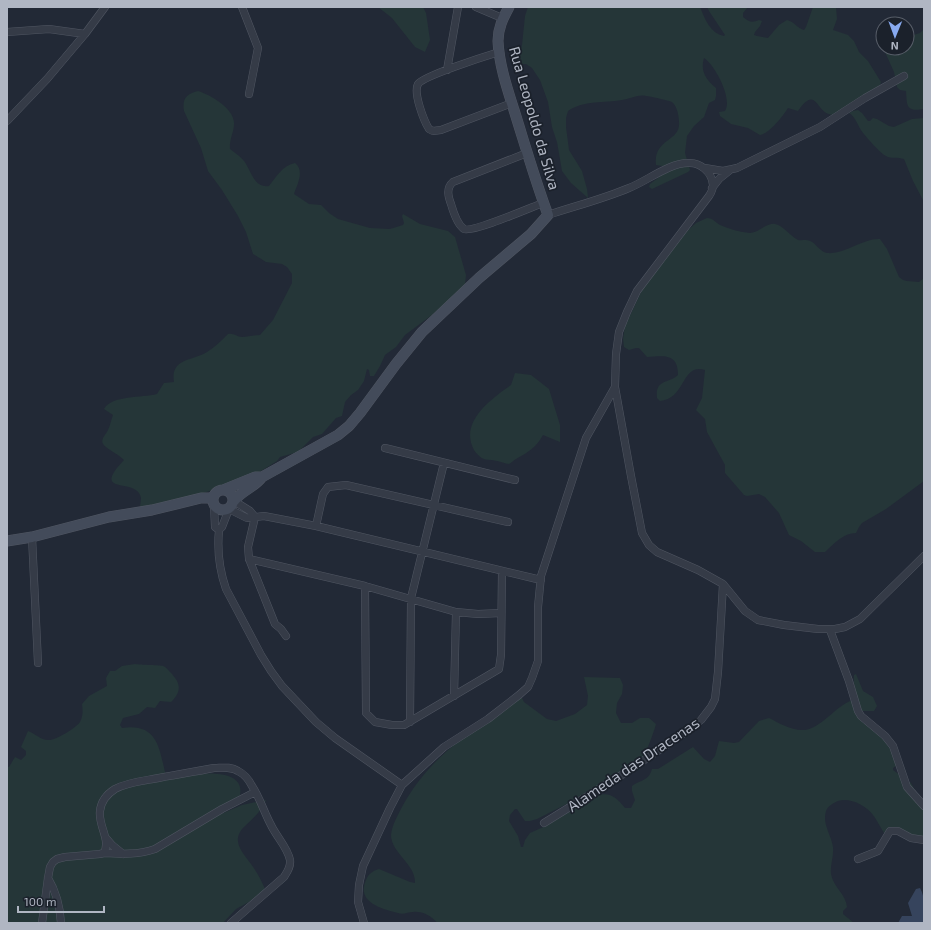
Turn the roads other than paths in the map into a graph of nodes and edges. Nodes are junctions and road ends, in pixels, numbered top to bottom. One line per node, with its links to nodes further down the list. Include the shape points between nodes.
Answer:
1 (105, 7): 8 (street)
2 (242, 7): 12 (street, via 258,48)
3 (458, 7): 10 (street)
4 (476, 7): 6 (street)
5 (509, 7): 6 (street, Rua Leopoldo da Silva)
6 (502, 18): 9 (street, Rua Leopoldo da Silva)
7 (7, 32): 8 (street, via 49,28)
8 (85, 34): 14 (street)
9 (499, 52): 10 (street); 13 (street, Rua Leopoldo da Silva)
10 (447, 70): 13 (street, via 425,79 418,85 417,94 429,129 433,131 454,126)
11 (904, 76): 17 (street, via 820,127)
12 (250, 94)
13 (512, 103): 15 (street, Rua Leopoldo da Silva)
14 (7, 121)
15 (527, 153): 19 (street, Rua Leopoldo da Silva); 19 (street, via 453,182 448,187 451,206 466,230 481,227)
16 (705, 168): 17 (street); 18 (street, via 711,176); 20 (street, via 688,163 673,166 629,188)
17 (729, 171): 18 (street)
18 (712, 189): 21 (street, via 699,211 637,292 627,312 618,339)
19 (543, 203): 20 (street, Rua Leopoldo da Silva)
20 (548, 215): 24 (street, via 531,234 479,278 422,332 349,426 338,435)
21 (615, 387): 40 (street, via 586,438); 41 (street, via 642,533 657,552)
22 (385, 448): 23 (street)
23 (444, 463): 25 (street); 29 (street)
24 (262, 477): 26 (street, via 254,477); 28 (street)
25 (515, 480)
26 (223, 490): 27 (street, via 215,494); 28 (street, via 231,493)
27 (213, 502): 28 (street, via 221,510); 33 (street, via 215,527); 34 (street, via 208,498 201,498)
28 (231, 505): 30 (street, via 247,518); 33 (street)
29 (434, 505): 31 (street); 32 (street, via 346,485 328,487 323,494); 36 (street)
30 (255, 517): 32 (street, via 264,516); 38 (street, via 248,547)
31 (508, 522)
32 (316, 526): 36 (street)
33 (219, 530): 51 (street, via 219,564 226,589 271,671 316,722)
34 (32, 537): 35 (street); 48 (street)
35 (7, 541)
36 (422, 552): 39 (street); 43 (street)
37 (924, 556): 46 (street, via 854,624)
38 (249, 559): 42 (street); 47 (street, via 275,624)
39 (502, 570): 40 (street); 45 (street)
40 (541, 580): 51 (street, via 538,661 528,687 504,707 434,755)
41 (722, 584): 46 (street, via 746,611 758,620); 54 (street, Alameda das Dracenas, via 718,672 715,698 711,707 701,720 686,732)
42 (364, 586): 43 (street); 50 (street, via 366,713 375,722 392,725)
43 (411, 598): 44 (street); 50 (street)
44 (456, 612): 45 (street); 49 (street)
45 (501, 613): 49 (street, via 499,670)
46 (830, 630): 53 (street, via 861,716 893,746 907,787)
47 (286, 636)
48 (38, 663)
49 (454, 696): 50 (street)
50 (410, 722)
51 (402, 785): 64 (street, via 363,866 358,902)
52 (255, 792): 55 (street, via 246,778 238,770 231,768 214,768 121,786 113,790 102,804 100,822); 58 (street, via 155,849); 63 (street, via 287,853 290,864 284,877)
53 (924, 806)
54 (544, 823)
55 (106, 838): 57 (street); 58 (street)
56 (924, 840): 59 (street, via 912,838 898,831 890,831 878,851)
57 (104, 852): 58 (street); 60 (street, via 57,859 50,867)
58 (123, 854)
59 (858, 859)
60 (48, 878): 61 (street); 62 (street, via 57,897)
61 (42, 923)
62 (61, 923)
63 (230, 923)
64 (364, 923)

